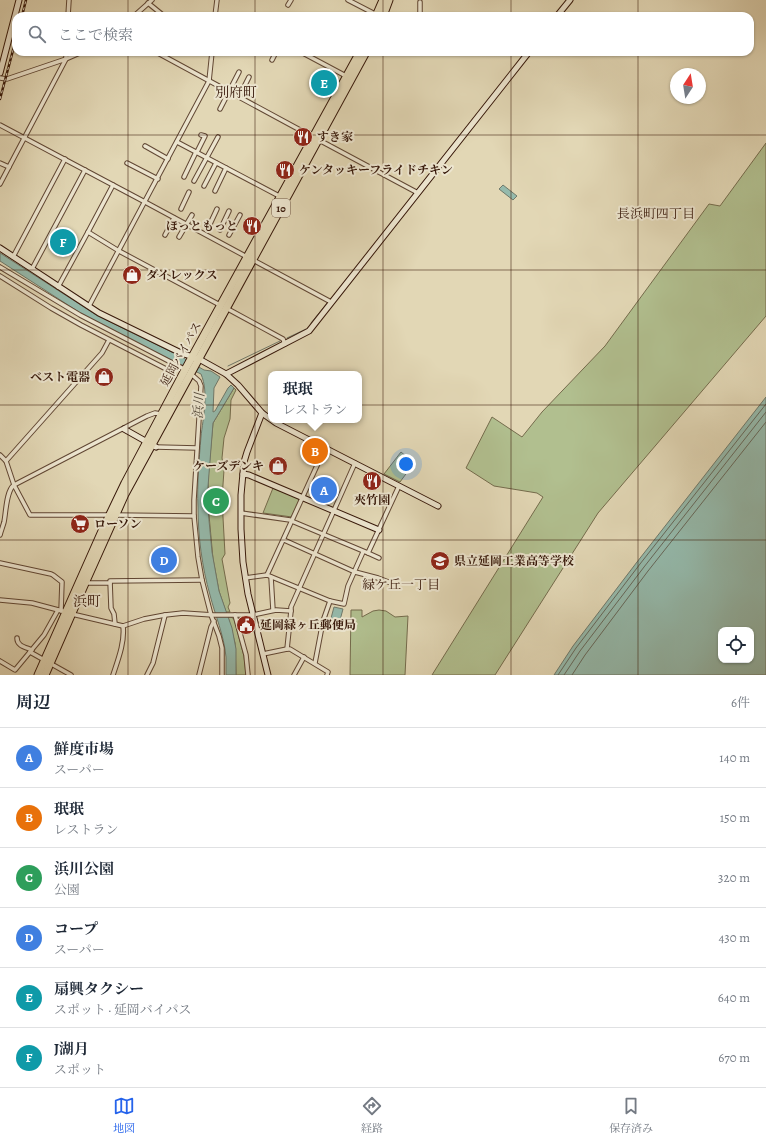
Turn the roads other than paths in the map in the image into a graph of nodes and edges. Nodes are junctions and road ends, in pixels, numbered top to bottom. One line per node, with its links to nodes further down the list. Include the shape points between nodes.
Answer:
1 (19, 0): 13 (street)
2 (69, 0): 14 (street)
3 (152, 0): 11 (street)
4 (217, 0): 17 (street)
5 (291, 0): 12 (street)
6 (348, 0): 18 (street)
7 (382, 0): 19 (highway)
8 (389, 0): 20 (highway)
9 (570, 0): 22 (street)
10 (420, 2): 21 (street)
11 (148, 3): 15 (street); 16 (street)
12 (288, 4)
13 (16, 12)
14 (68, 12)
15 (138, 12)
16 (159, 12)
17 (216, 12)
18 (370, 12)
19 (379, 12)
20 (381, 12)
21 (420, 12)
22 (560, 12)
23 (12, 27): 35 (street)
24 (73, 56): 32 (street)
25 (163, 56): 39 (street)
26 (212, 56): 39 (street)
27 (274, 56): 33 (street)
28 (308, 56): 36 (street)
29 (358, 56): 36 (highway, 延岡バイパス / 10)
30 (364, 56): 47 (highway, 延岡バイパス / 10)
31 (526, 56): 68 (street)
32 (66, 59): 37 (street, via 7,79); 46 (street)
33 (272, 60)
34 (239, 72): 40 (street)
35 (0, 73)
36 (346, 76): 47 (highway, 延岡バイパス / 10)
37 (0, 78)
38 (249, 78): 41 (street)
39 (209, 81): 40 (street); 48 (street)
40 (229, 92): 41 (street); 42 (street)
41 (239, 97): 47 (street)
42 (220, 109)
43 (0, 125): 46 (street)
44 (201, 135): 50 (street, via 205,136)
45 (218, 137): 51 (street)
46 (25, 138): 52 (street); 57 (street)
47 (316, 138): 68 (street); 69 (highway, 延岡バイパス / 10); 89 (highway, 延岡バイパス / 10)
48 (177, 142): 50 (street); 53 (street)
49 (145, 146): 53 (street)
50 (196, 152): 51 (street); 60 (street)
51 (207, 158): 56 (street); 62 (street)
52 (65, 159): 59 (street); 88 (street)
53 (168, 159): 61 (street)
54 (0, 163): 57 (street)
55 (127, 163): 61 (street)
56 (216, 163): 58 (street); 65 (street)
57 (9, 167): 63 (street)
58 (226, 168): 66 (street); 69 (street)
59 (85, 170): 64 (street); 91 (street)
60 (184, 177)
61 (158, 179): 70 (street)
62 (194, 181)
63 (0, 184)
64 (113, 185): 70 (street); 80 (street)
65 (204, 186)
66 (215, 191)
67 (189, 192): 71 (street)
68 (418, 193): 94 (street)
69 (281, 197): 89 (highway, 延岡バイパス / 10)
70 (145, 202): 76 (street); 87 (street)
71 (181, 209)
72 (217, 209): 78 (street)
73 (229, 211): 79 (street)
74 (192, 215): 77 (street)
75 (240, 215): 84 (street)
76 (174, 218): 77 (street); 83 (street)
77 (186, 224): 81 (street); 89 (street)
78 (210, 224)
79 (220, 230)
80 (88, 232): 87 (street); 93 (street)
81 (182, 232): 82 (street); 85 (street)
82 (187, 234)
83 (165, 235)
84 (229, 235)
85 (178, 237)
86 (1, 251): 88 (street)
87 (119, 251): 95 (street); 96 (street)
88 (13, 257): 91 (street)
89 (250, 259): 94 (street); 96 (highway, 延岡バイパス / 10)
90 (0, 267): 100 (street, via 80,315)
91 (32, 269): 93 (street)
92 (0, 276): 97 (street)
93 (58, 287): 95 (street)
94 (331, 302): 98 (street, via 309,331)
95 (89, 306): 99 (street)
96 (224, 307): 98 (street, via 283,339); 99 (highway, 延岡バイパス / 10)
97 (109, 340): 100 (street, via 170,371); 112 (street, via 102,353)
98 (285, 344): 102 (street)
99 (194, 360): 101 (highway, 延岡バイパス / 10); 102 (street)
100 (178, 366): 101 (street)
101 (189, 371): 104 (highway, 延岡バイパス / 10); 108 (highway, 延岡バイパス / 10); 109 (street, via 201,386)
102 (226, 374): 103 (street)
103 (262, 413): 105 (street); 114 (street, via 247,452)
104 (161, 414): 107 (street, via 155,412); 108 (highway, 延岡バイパス / 10)
105 (268, 417)
106 (276, 423): 110 (street)
107 (124, 429): 108 (street); 115 (street)
108 (152, 444): 109 (street); 121 (highway, 延岡バイパス / 10)
109 (197, 448): 122 (street)
110 (325, 448): 113 (street); 117 (street)
111 (0, 455): 112 (street)
112 (6, 461): 115 (street)
113 (355, 463): 116 (street); 119 (street)
114 (243, 474): 117 (street); 120 (street)
115 (14, 485): 121 (street, via 30,515); 125 (street, via 11,487)
116 (399, 486): 118 (street); 124 (street)
117 (303, 497): 119 (street); 123 (street)
118 (438, 506)
119 (334, 510): 124 (street); 126 (street)
120 (241, 513): 123 (street); 135 (street)
121 (112, 515): 122 (street); 137 (highway, 延岡バイパス / 10); 145 (highway, 延岡バイパス / 10)
122 (194, 516): 136 (street)
123 (292, 521): 126 (street); 127 (street)
124 (379, 530): 129 (street)
125 (0, 535)
126 (324, 535): 128 (street); 130 (street)
127 (284, 540): 130 (street); 134 (street)
128 (363, 552): 129 (street); 133 (street)
129 (368, 553): 131 (street)
130 (314, 554): 133 (street); 140 (street)
131 (379, 558)
132 (0, 563): 145 (street, via 43,572 58,578 62,582)
133 (354, 572): 139 (street); 142 (street, via 344,604)
134 (269, 576): 135 (street); 140 (street); 143 (street)
135 (245, 578): 149 (street)
136 (202, 580): 138 (street); 147 (street)
137 (86, 581): 138 (street); 145 (highway, 延岡バイパス / 10)
138 (110, 583): 151 (street, via 111,608)
139 (392, 583)
140 (300, 588): 142 (street); 144 (street)
141 (0, 600): 145 (street, via 32,603)
142 (330, 601): 160 (street, via 323,621)
143 (273, 610): 144 (street); 149 (street)
144 (290, 611): 154 (street)
145 (64, 612): 151 (street); 155 (street); 159 (highway, 延岡バイパス / 10)
146 (165, 615): 147 (street); 152 (street); 165 (street, via 153,663)
147 (212, 615): 148 (street); 150 (street)
148 (235, 615): 149 (street); 168 (street, via 246,655)
149 (253, 615): 156 (street)
150 (214, 621): 166 (street); 167 (street, via 222,648)
151 (115, 624): 152 (street)
152 (123, 626): 164 (street, via 122,642)
153 (17, 638): 155 (street, via 20,645)
154 (287, 649): 156 (street); 157 (street)
155 (31, 651): 158 (street, via 15,670); 159 (street)
156 (263, 654): 169 (street)
157 (304, 657): 160 (street); 170 (street)
158 (0, 661)
159 (48, 662): 161 (highway, 延岡バイパス / 10); 162 (highway, 延岡バイパス / 10); 163 (street)
160 (315, 663): 171 (street, via 328,672)
161 (38, 675)
162 (45, 675)
163 (71, 675)
164 (113, 675)
165 (147, 675)
166 (199, 675)
167 (222, 675)
168 (248, 675)
169 (268, 675)
170 (294, 675)
171 (328, 675)

